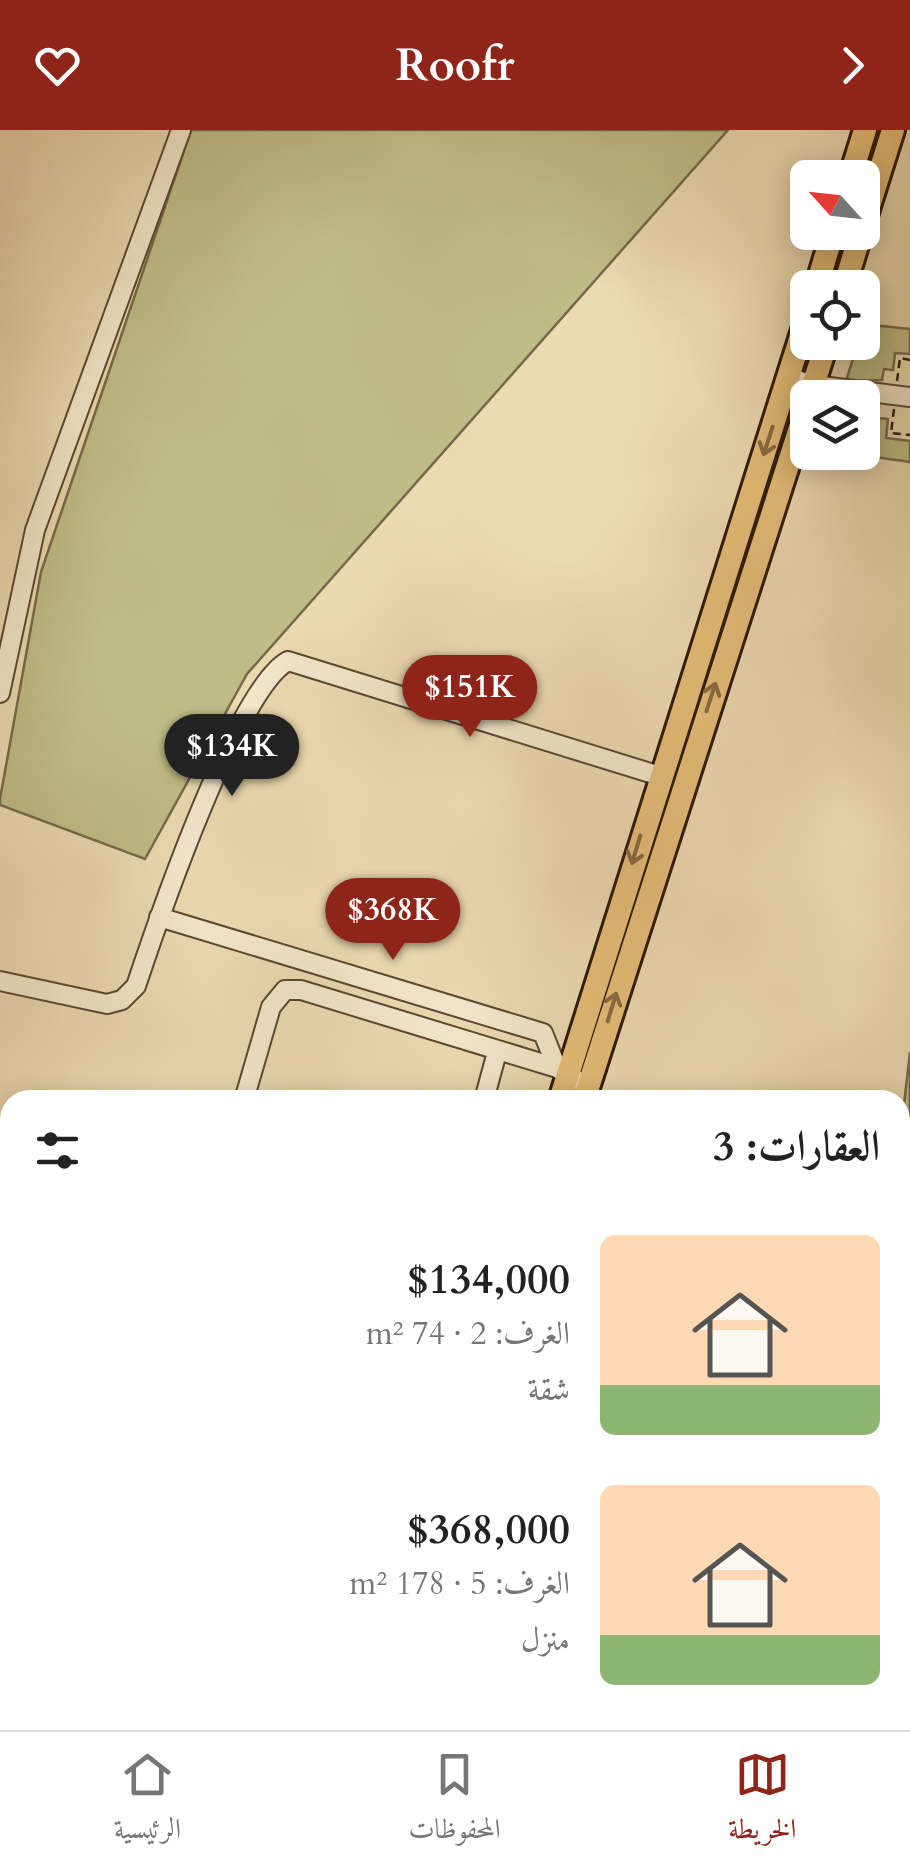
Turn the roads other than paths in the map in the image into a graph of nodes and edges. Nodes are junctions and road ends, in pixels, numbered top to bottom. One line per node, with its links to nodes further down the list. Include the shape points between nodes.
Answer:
1 (181, 130): 14 (street, via 34,530)
2 (865, 130): 4 (main road)
3 (893, 130): 5 (main road)
4 (856, 160)
5 (880, 172)
6 (793, 360): 7 (main road)
7 (788, 376): 8 (street); 11 (main road)
8 (792, 380)
9 (910, 397): 10 (street)
10 (880, 398)
11 (781, 400): 12 (street); 15 (main road, one-way to 15)
12 (790, 400)
13 (790, 457): 16 (main road, one-way to 13)
14 (0, 693)
15 (671, 742): 16 (main road); 17 (main road)
16 (695, 746): 19 (main road)
17 (660, 776): 18 (main road); 20 (street, via 288,661 268,679 239,732 193,824)
18 (652, 798): 19 (street); 23 (main road, one-way to 23)
19 (676, 805): 23 (main road, one-way to 19)
20 (159, 917): 21 (street, via 136,986 122,1000 107,1004); 23 (street, via 543,1033)
21 (0, 981)
22 (497, 1052): 23 (street); 24 (street, via 285,990 271,1007); 25 (street)
23 (571, 1086)
24 (247, 1090)
25 (487, 1090)

